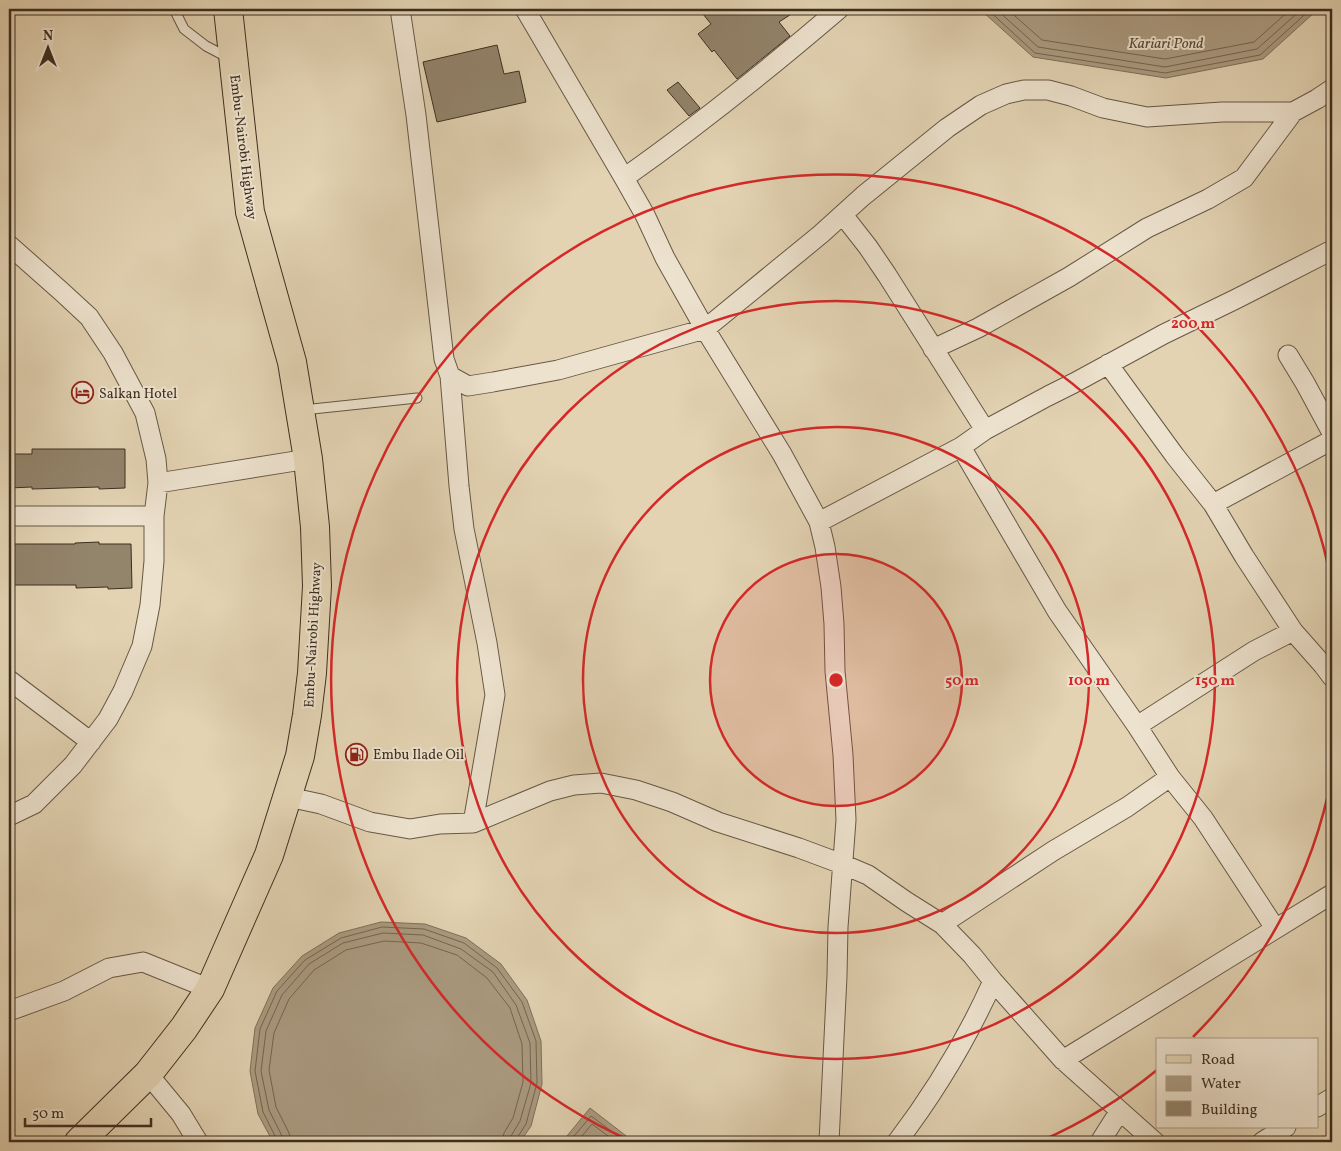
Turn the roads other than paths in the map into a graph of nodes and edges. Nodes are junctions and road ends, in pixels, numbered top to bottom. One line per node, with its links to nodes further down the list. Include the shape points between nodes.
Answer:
1 (174, 9): 6 (lane, via 184,29)
2 (228, 9): 6 (main road, Embu-Nairobi Highway)
3 (400, 9): 17 (street, via 416,115 444,360)
4 (525, 9): 9 (street)
5 (839, 9): 9 (street, via 752,83)
6 (234, 61): 19 (main road, Embu-Nairobi Highway, via 250,212 292,362)
7 (1332, 89): 8 (street)
8 (1293, 112): 10 (street, via 1147,117 1103,108 1048,90 1006,94 981,105 947,128); 14 (street, via 1244,178 1208,200 1147,228 978,328)
9 (624, 178): 13 (street)
10 (843, 214): 13 (street); 14 (street, via 873,254)
11 (9, 245): 25 (street, via 89,317 112,353 145,412)
12 (1332, 250): 16 (street)
13 (705, 329): 17 (street, via 558,370 494,382 468,386); 29 (street, via 782,454)
14 (933, 349): 20 (street)
15 (1288, 355): 21 (street)
16 (1108, 364): 20 (street); 26 (street)
17 (450, 376): 38 (street, via 464,529 495,695)
18 (417, 398): 19 (lane)
19 (300, 411): 24 (main road, Embu-Nairobi Highway)
20 (985, 430): 23 (street)
21 (1332, 433)
22 (1332, 440): 26 (street)
23 (961, 447): 29 (street); 33 (street, via 1056,611)
24 (308, 459): 25 (street); 36 (main road, Embu-Nairobi Highway, via 317,586 314,639 307,715)
25 (158, 483): 28 (street)
26 (1212, 504): 30 (street)
27 (9, 516): 28 (street)
28 (154, 516): 34 (street, via 150,605 142,646 124,691)
29 (819, 522): 39 (street, via 831,587 843,755 846,820)
30 (1293, 631): 31 (street); 33 (street, via 1254,651)
31 (1332, 678)
32 (9, 680): 34 (street)
33 (1137, 726): 35 (street)
34 (91, 742): 37 (street, via 74,765 34,804)
35 (1170, 777): 41 (street); 42 (street, via 1203,818)
36 (288, 797): 38 (street, via 320,804 370,822 410,829); 44 (main road, Embu-Nairobi Highway, via 269,855)
37 (9, 816)
38 (473, 823): 39 (street, via 550,792 601,782 672,802 718,822)
39 (842, 864): 41 (street, via 868,875); 54 (street)
40 (1332, 894): 42 (street)
41 (942, 924): 43 (street)
42 (1275, 928): 46 (street)
43 (993, 981): 46 (street); 55 (street, via 962,1045 924,1106)
44 (210, 989): 45 (street, via 143,962 109,968 64,991); 47 (main road, Embu-Nairobi Highway)
45 (9, 1012)
46 (1063, 1060): 50 (street)
47 (148, 1074): 52 (main road, Embu-Nairobi Highway); 53 (street, via 181,1114)
48 (1332, 1098): 49 (street)
49 (1318, 1106)
50 (1119, 1112): 56 (street); 57 (street)
51 (1284, 1128): 58 (street)
52 (79, 1142)
53 (198, 1142)
54 (829, 1142)
55 (896, 1142)
56 (1100, 1142)
57 (1155, 1142)
58 (1262, 1142)

